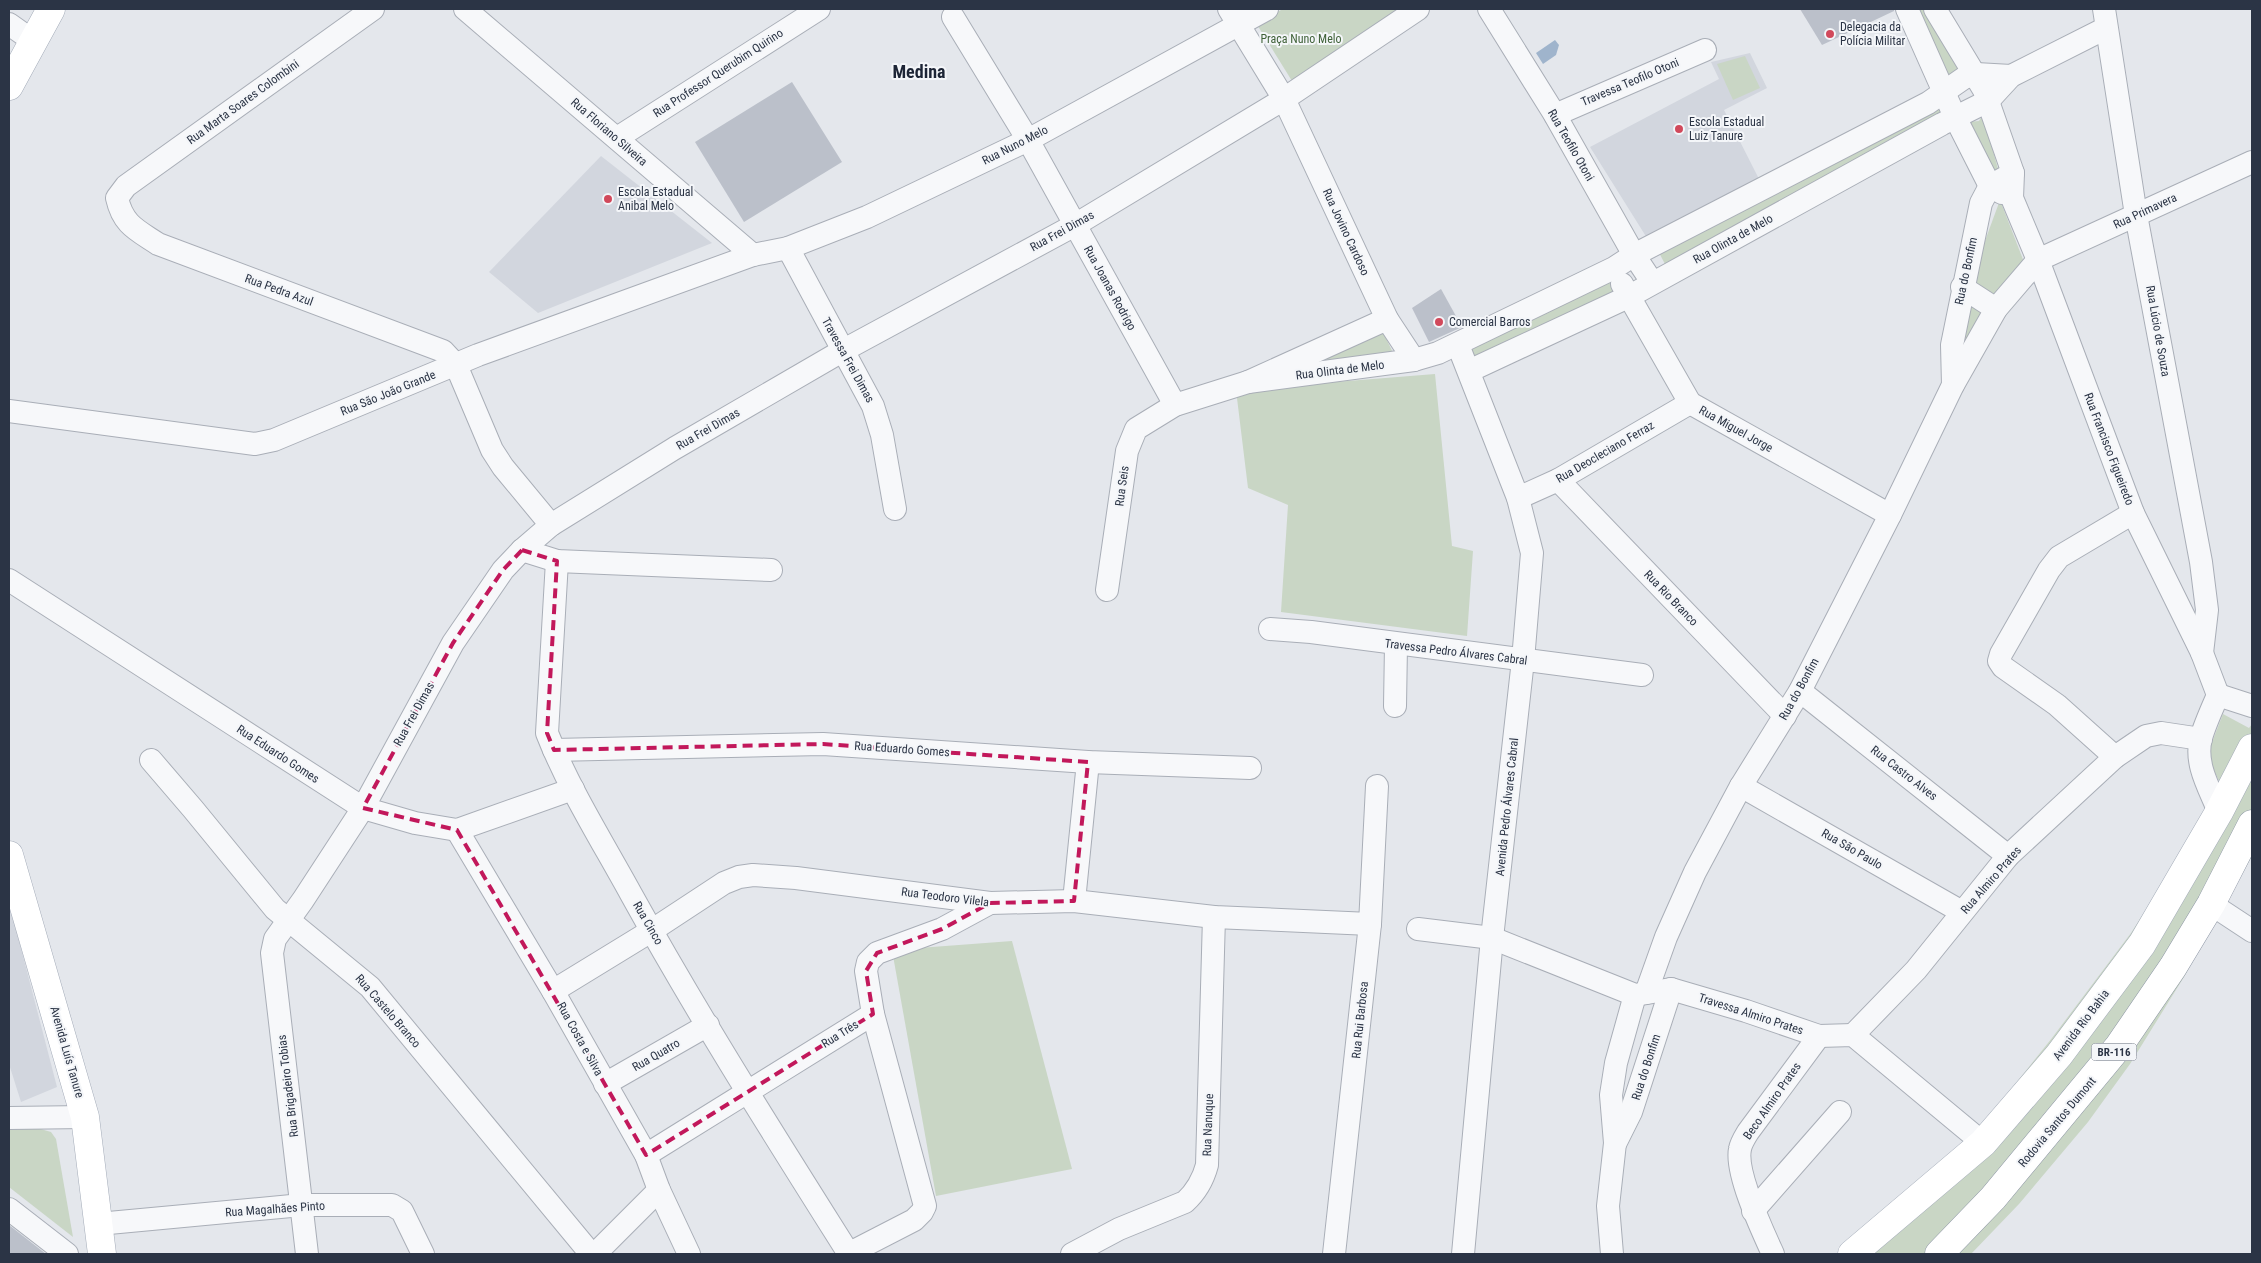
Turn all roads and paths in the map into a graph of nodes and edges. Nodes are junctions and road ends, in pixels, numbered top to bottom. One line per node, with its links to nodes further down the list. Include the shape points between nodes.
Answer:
1 (51, 9): 14 (main road)
2 (373, 9): 29 (street, Rua Marta Soares Colombini, via 126,186)
3 (466, 9): 24 (street, Rua Floriano Silveira)
4 (819, 9): 24 (street, Rua Professor Querubim Quirino)
5 (1266, 9): 10 (street, Rua Nuno Melo)
6 (1418, 9): 20 (street)
7 (1489, 9): 22 (street, Rua Teofilo Otoni)
8 (1907, 9): 19 (street)
9 (1934, 9): 16 (street, Rua Francisco Figueiredo)
10 (1234, 16): 20 (street, Rua Jovino Cardoso); 25 (street, Rua Nuno Melo)
11 (953, 17): 25 (street, Rua Joanas Rodrigo)
12 (2105, 18): 17 (street, Rua Olinta de Melo); 31 (street, Rua Lúcio de Souza)
13 (9, 24): 14 (street)
14 (33, 41): 18 (main road)
15 (1705, 50): 22 (street, Travessa Teofilo Otoni)
16 (1976, 74): 17 (street, Rua Olinta de Melo); 19 (street, Rua Olinta de Melo); 21 (street, Rua Francisco Figueiredo)
17 (2011, 76): 21 (street, Rua Olinta de Melo)
18 (9, 86)
19 (1945, 90): 23 (street); 35 (street, Rua Olinta de Melo, via 1919,108)
20 (1284, 100): 32 (street, Rua Frei Dimas); 42 (street, Rua Jovino Cardoso)
21 (1988, 101): 23 (street, Rua Olinta de Melo); 27 (street, Rua Francisco Figueiredo)
22 (1555, 115): 35 (street, Rua Teofilo Otoni)
23 (1955, 117): 28 (street); 38 (street, Rua Olinta de Melo)
24 (617, 138): 34 (street, Rua Floriano Silveira)
25 (1028, 140): 32 (street, Rua Joanas Rodrigo); 33 (street, Rua Nuno Melo, via 866,216)
26 (2252, 162): 31 (street, Rua Primavera)
27 (2012, 173): 28 (street); 30 (street, Rua Francisco Figueiredo)
28 (1990, 186): 30 (street); 39 (street, Rua do Bonfim, via 1981,203)
29 (116, 198): 46 (street, Rua Pedra Azul, via 128,224 158,244 435,347)
30 (2012, 198): 36 (street, Rua Francisco Figueiredo)
31 (2136, 215): 36 (street, Rua Primavera); 66 (street, Rua Lúcio de Souza, via 2200,562 2207,610)
32 (1076, 224): 44 (street, Rua Frei Dimas); 51 (street, Rua Joanas Rodrigo)
33 (788, 248): 34 (street, Rua Nuno Melo); 44 (street, Travessa Frei Dimas)
34 (753, 255): 46 (street, Rua São João Grande)
35 (1634, 255): 37 (street, Rua Olinta de Melo); 38 (street, Rua Teofilo Otoni)
36 (2038, 260): 41 (street, Rua do Bonfim); 56 (street, Rua Francisco Figueiredo)
37 (1614, 268): 40 (street, Rua Miguel Jorge); 43 (street, Rua Olinta de Melo)
38 (1652, 282): 40 (street, Rua Olinta de Melo)
39 (1962, 287): 41 (street); 49 (street, Rua do Bonfim, via 1952,345)
40 (1628, 297): 47 (street, Rua Olinta de Melo); 50 (street, Rua Miguel Jorge)
41 (1996, 309): 49 (street, Rua do Bonfim)
42 (1387, 319): 45 (street, Rua Jovino Cardoso); 48 (street, Rua Olinta de Melo)
43 (1458, 345): 45 (street, Rua Olinta de Melo); 47 (street)
44 (842, 351): 55 (street, Travessa Frei Dimas, via 873,406 882,435); 58 (street, Rua Frei Dimas)
45 (1414, 360): 48 (street, Rua Olinta de Melo)
46 (456, 365): 52 (street, Rua São João Grande, via 274,440 255,444); 58 (street, via 502,467)
47 (1469, 371): 54 (street, Avenida Pedro Álvares Cabral)
48 (1248, 382): 51 (street, Rua Olinta de Melo)
49 (1953, 384): 57 (street, Rua do Bonfim)
50 (1690, 403): 53 (street, Rua Deocleciano Ferraz); 57 (street, Rua Miguel Jorge)
51 (1174, 405): 63 (street, Rua Seis, via 1136,429 1130,439)
52 (9, 411)
53 (1558, 480): 54 (street, Rua Deocleciano Ferraz); 73 (street, Rua Rio Branco)
54 (1518, 498): 67 (street, Avenida Pedro Álvares Cabral, via 1532,553)
55 (895, 509)
56 (2133, 514): 66 (street, Rua Francisco Figueiredo); 77 (street, via 2059,557 1999,661 2057,705)
57 (1890, 515): 69 (street, Rua do Bonfim)
58 (551, 525): 59 (street, Rua Frei Dimas)
59 (522, 550): 60 (street); 84 (street, Rua Frei Dimas, via 503,570 453,643)
60 (556, 561): 61 (street); 76 (street, Rua Cinco, via 547,733)
61 (771, 570)
62 (9, 580): 84 (street, Rua Eduardo Gomes)
63 (1107, 590)
64 (1270, 629): 65 (street, Travessa Pedro Álvares Cabral)
65 (1396, 645): 67 (street, Travessa Pedro Álvares Cabral); 71 (street)
66 (2202, 653): 70 (street, Rua Francisco Figueiredo)
67 (1523, 660): 68 (street, Travessa Pedro Álvares Cabral); 100 (street, Avenida Pedro Álvares Cabral)
68 (1642, 675)
69 (1800, 690): 73 (street, Rua do Bonfim); 89 (street, Rua Castro Alves)
70 (2218, 695): 72 (street); 74 (street)
71 (1395, 706)
72 (2252, 706)
73 (1785, 716): 82 (street, Rua do Bonfim)
74 (2201, 739): 77 (street, Rua Almiro Prates, via 2161,733 2146,736); 85 (street, via 2202,771)
75 (2252, 748): 85 (main road, Avenida Rio Bahia)
76 (554, 750): 79 (street, Rua Eduardo Gomes, via 823,744); 83 (street, Rua Cinco)
77 (2115, 757): 89 (street, Rua Almiro Prates)
78 (151, 760): 95 (street, Rua Castelo Branco)
79 (1088, 762): 80 (street, Rua Eduardo Gomes); 90 (street)
80 (1250, 768)
81 (1377, 786): 96 (street, Rua Rui Barbosa)
82 (1741, 786): 93 (street, Rua São Paulo); 103 (street, Rua do Bonfim, via 1691,880)
83 (573, 790): 87 (street, Rua Eduardo Gomes); 98 (street, Rua Cinco)
84 (363, 808): 87 (street, Rua Eduardo Gomes, via 415,823); 95 (street, Rua Frei Dimas)
85 (2219, 812): 114 (main road, Avenida Rio Bahia, via 2142,944 2059,1055)
86 (2252, 824): 92 (main road, Rodovia Santos Dumont / BR-116)
87 (457, 830): 102 (street, Rua Costa e Silva)
88 (9, 855): 111 (main road, Avenida Luís Tanure)
89 (2008, 856): 93 (street, Rua Almiro Prates)
90 (1074, 901): 91 (street, Rua Teodoro Vilela); 94 (street, Rua Teodoro Vilela)
91 (990, 903): 98 (street, Rua Teodoro Vilela, via 796,878 739,876); 104 (street, Rua Três, via 942,930 877,953 868,962 866,972)
92 (2211, 904): 99 (street); 135 (main road, Rodovia Santos Dumont / BR-116, via 2119,1046 1993,1198)
93 (1962, 912): 106 (street, Rua Almiro Prates, via 1916,970)
94 (1214, 916): 96 (street, Rua Teodoro Vilela); 129 (street, Rua Nanuque, via 1207,1165 1203,1178 1185,1202 1119,1229)
95 (287, 921): 117 (street, Rua Brigadeiro Tobias, via 275,939 272,953); 125 (street, Rua Castelo Branco, via 370,988)
96 (1370, 924): 130 (street, Rua Rui Barbosa)
97 (1418, 929): 100 (street)
98 (652, 931): 102 (street, Rua Teodoro Vilela); 105 (street, Rua Cinco)
99 (2252, 931)
100 (1492, 938): 103 (street, Travessa Almiro Prates); 131 (street, Avenida Pedro Álvares Cabral)
101 (1671, 990): 103 (street, Travessa Almiro Prates); 107 (street, Travessa Almiro Prates); 113 (street, Rua do Bonfim, via 1631,1112)
102 (553, 991): 108 (street, Rua Costa e Silva)
103 (1640, 994): 113 (street, Rua do Bonfim, via 1616,1063 1611,1095)
104 (873, 1014): 109 (street, Rua Três); 128 (street, via 925,1206 914,1220)
105 (708, 1025): 108 (street, Rua Quatro); 109 (street, Rua Cinco)
106 (1853, 1035): 107 (street, Travessa Almiro Prates); 114 (street)
107 (1819, 1036): 119 (street, Beco Almiro Prates, via 1748,1132 1740,1148 1739,1160)
108 (605, 1084): 115 (street, Rua Costa e Silva)
109 (748, 1093): 115 (street, Rua Três); 128 (street, Rua Cinco)
110 (1840, 1112): 119 (street)
111 (85, 1117): 112 (street); 120 (main road, Avenida Luís Tanure)
112 (9, 1118)
113 (1615, 1143): 132 (street, Rua do Bonfim, via 1608,1206)
114 (1983, 1143): 134 (main road, Avenida Rio Bahia)
115 (646, 1155): 116 (street, Rua Costa e Silva)
116 (659, 1190): 126 (street); 127 (street, Rua Costa e Silva)
117 (302, 1205): 120 (street, Rua Magalhães Pinto); 123 (street, Rua Brigadeiro Tobias); 124 (street, Rua Magalhães Pinto, via 392,1205 402,1211)
118 (9, 1210): 121 (street)
119 (1753, 1211): 133 (street, Beco Almiro Prates)
120 (98, 1224): 122 (main road, Avenida Luís Tanure)
121 (67, 1254)
122 (102, 1254)
123 (308, 1254)
124 (423, 1254)
125 (591, 1254)
126 (594, 1254)
127 (690, 1254)
128 (848, 1254)
129 (1072, 1254)
130 (1334, 1254)
131 (1462, 1254)
132 (1612, 1254)
133 (1773, 1254)
134 (1852, 1254)
135 (1939, 1254)

